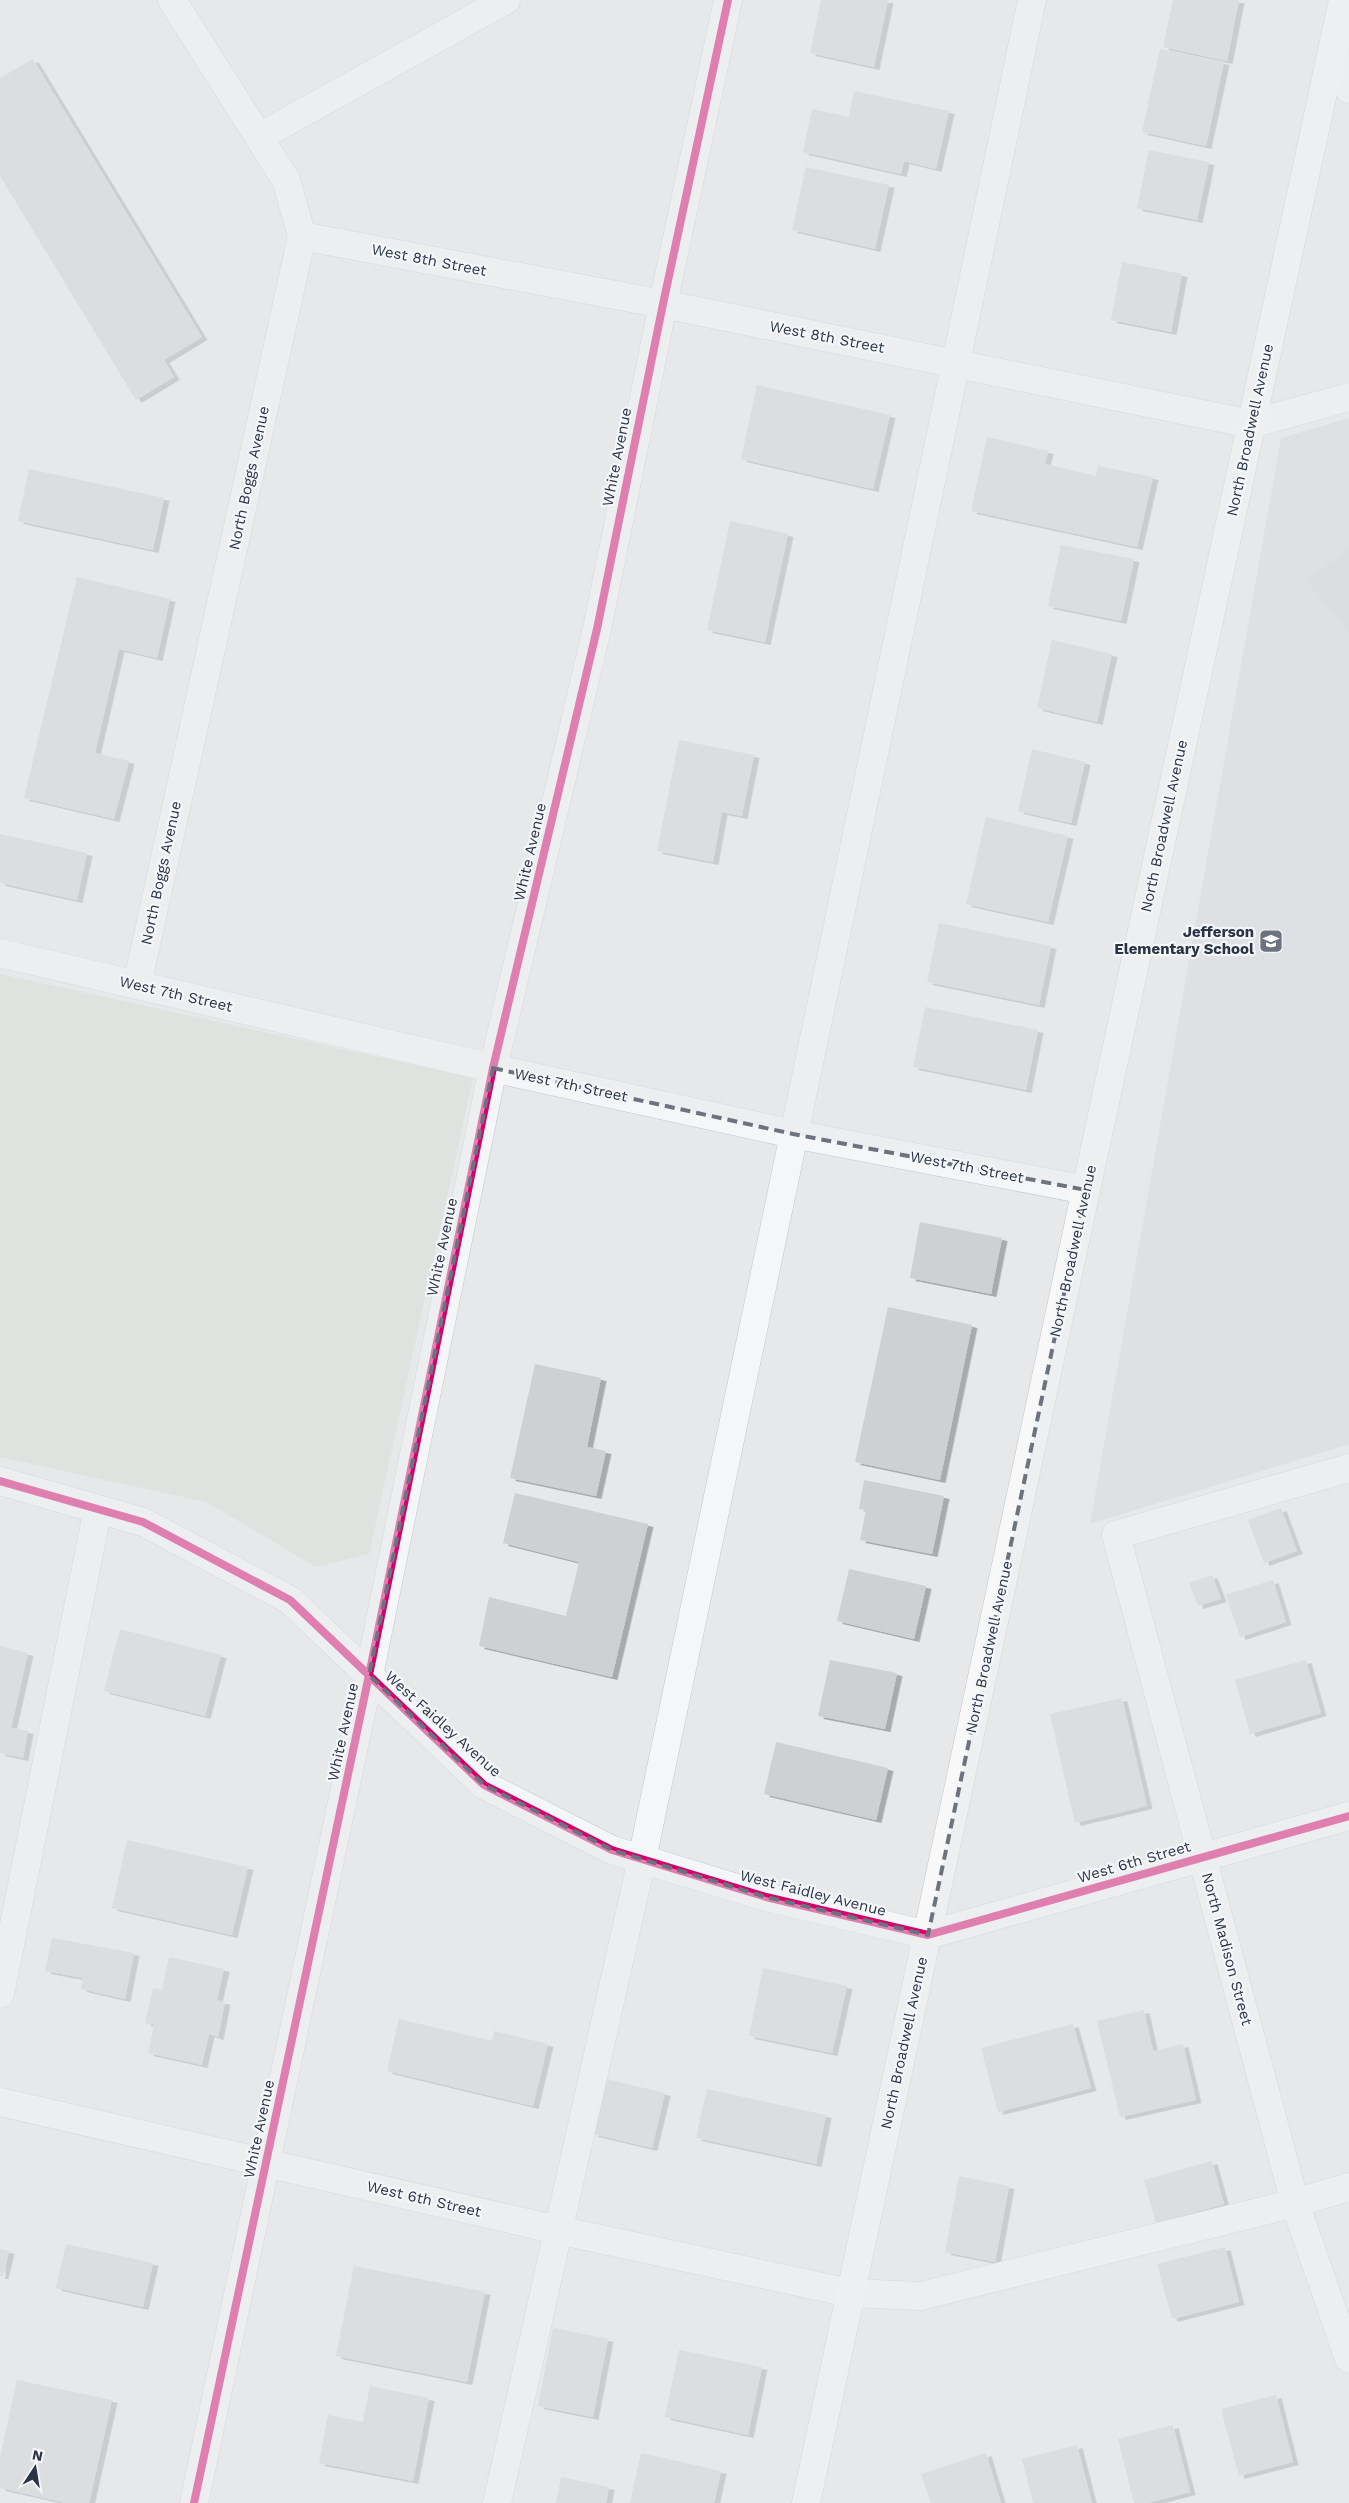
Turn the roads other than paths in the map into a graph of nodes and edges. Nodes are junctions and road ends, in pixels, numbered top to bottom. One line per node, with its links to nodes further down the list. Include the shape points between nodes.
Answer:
1 (172, 0): 8 (street, North Boggs Avenue)
2 (506, 0): 8 (street)
3 (728, 0): 10 (street, White Avenue)
4 (1032, 0): 11 (street)
5 (1343, 0): 6 (main road, North Broadwell Avenue)
6 (1341, 43): 7 (street); 13 (main road, North Broadwell Avenue)
7 (1349, 89)
8 (259, 137): 9 (street, North Boggs Avenue, via 286,180)
9 (302, 236): 10 (street, West 8th Street); 15 (street, North Boggs Avenue)
10 (662, 304): 11 (street, West 8th Street); 16 (street, White Avenue, via 597,629)
11 (956, 363): 13 (street, West 8th Street); 17 (street)
12 (1349, 398): 13 (street, West 8th Street)
13 (1251, 424): 18 (main road, North Broadwell Avenue)
14 (0, 953): 15 (street, West 7th Street)
15 (137, 985): 16 (street, West 7th Street)
16 (493, 1068): 17 (street, West 7th Street); 22 (street, White Avenue)
17 (793, 1134): 18 (street, West 7th Street); 25 (street)
18 (1086, 1190): 26 (main road, North Broadwell Avenue)
19 (1349, 1468): 24 (street, North Madison Street, via 1116,1535)
20 (0, 1481): 21 (street, West Faidley Avenue)
21 (98, 1509): 22 (street, West Faidley Avenue, via 142,1522 290,1600); 27 (street)
22 (369, 1675): 25 (street, West Faidley Avenue, via 484,1785 612,1850); 29 (street, White Avenue)
23 (1349, 1816): 24 (street, West 6th Street)
24 (1202, 1856): 26 (street, West 6th Street); 31 (street, North Madison Street)
25 (642, 1859): 26 (street, West Faidley Avenue, via 766,1897); 32 (street)
26 (928, 1935): 33 (main road, North Broadwell Avenue)
27 (0, 1994)
28 (0, 2102): 29 (street, West 6th Street)
29 (266, 2163): 32 (street, West 6th Street); 35 (street, White Avenue)
30 (1349, 2187): 31 (street, West 6th Street)
31 (1296, 2203): 33 (street, West 6th Street, via 921,2296); 34 (street, North Madison Street)
32 (558, 2230): 33 (street, West 6th Street); 36 (street)
33 (850, 2293): 37 (main road, North Broadwell Avenue)
34 (1349, 2359)
35 (194, 2503)
36 (497, 2503)
37 (806, 2503)

